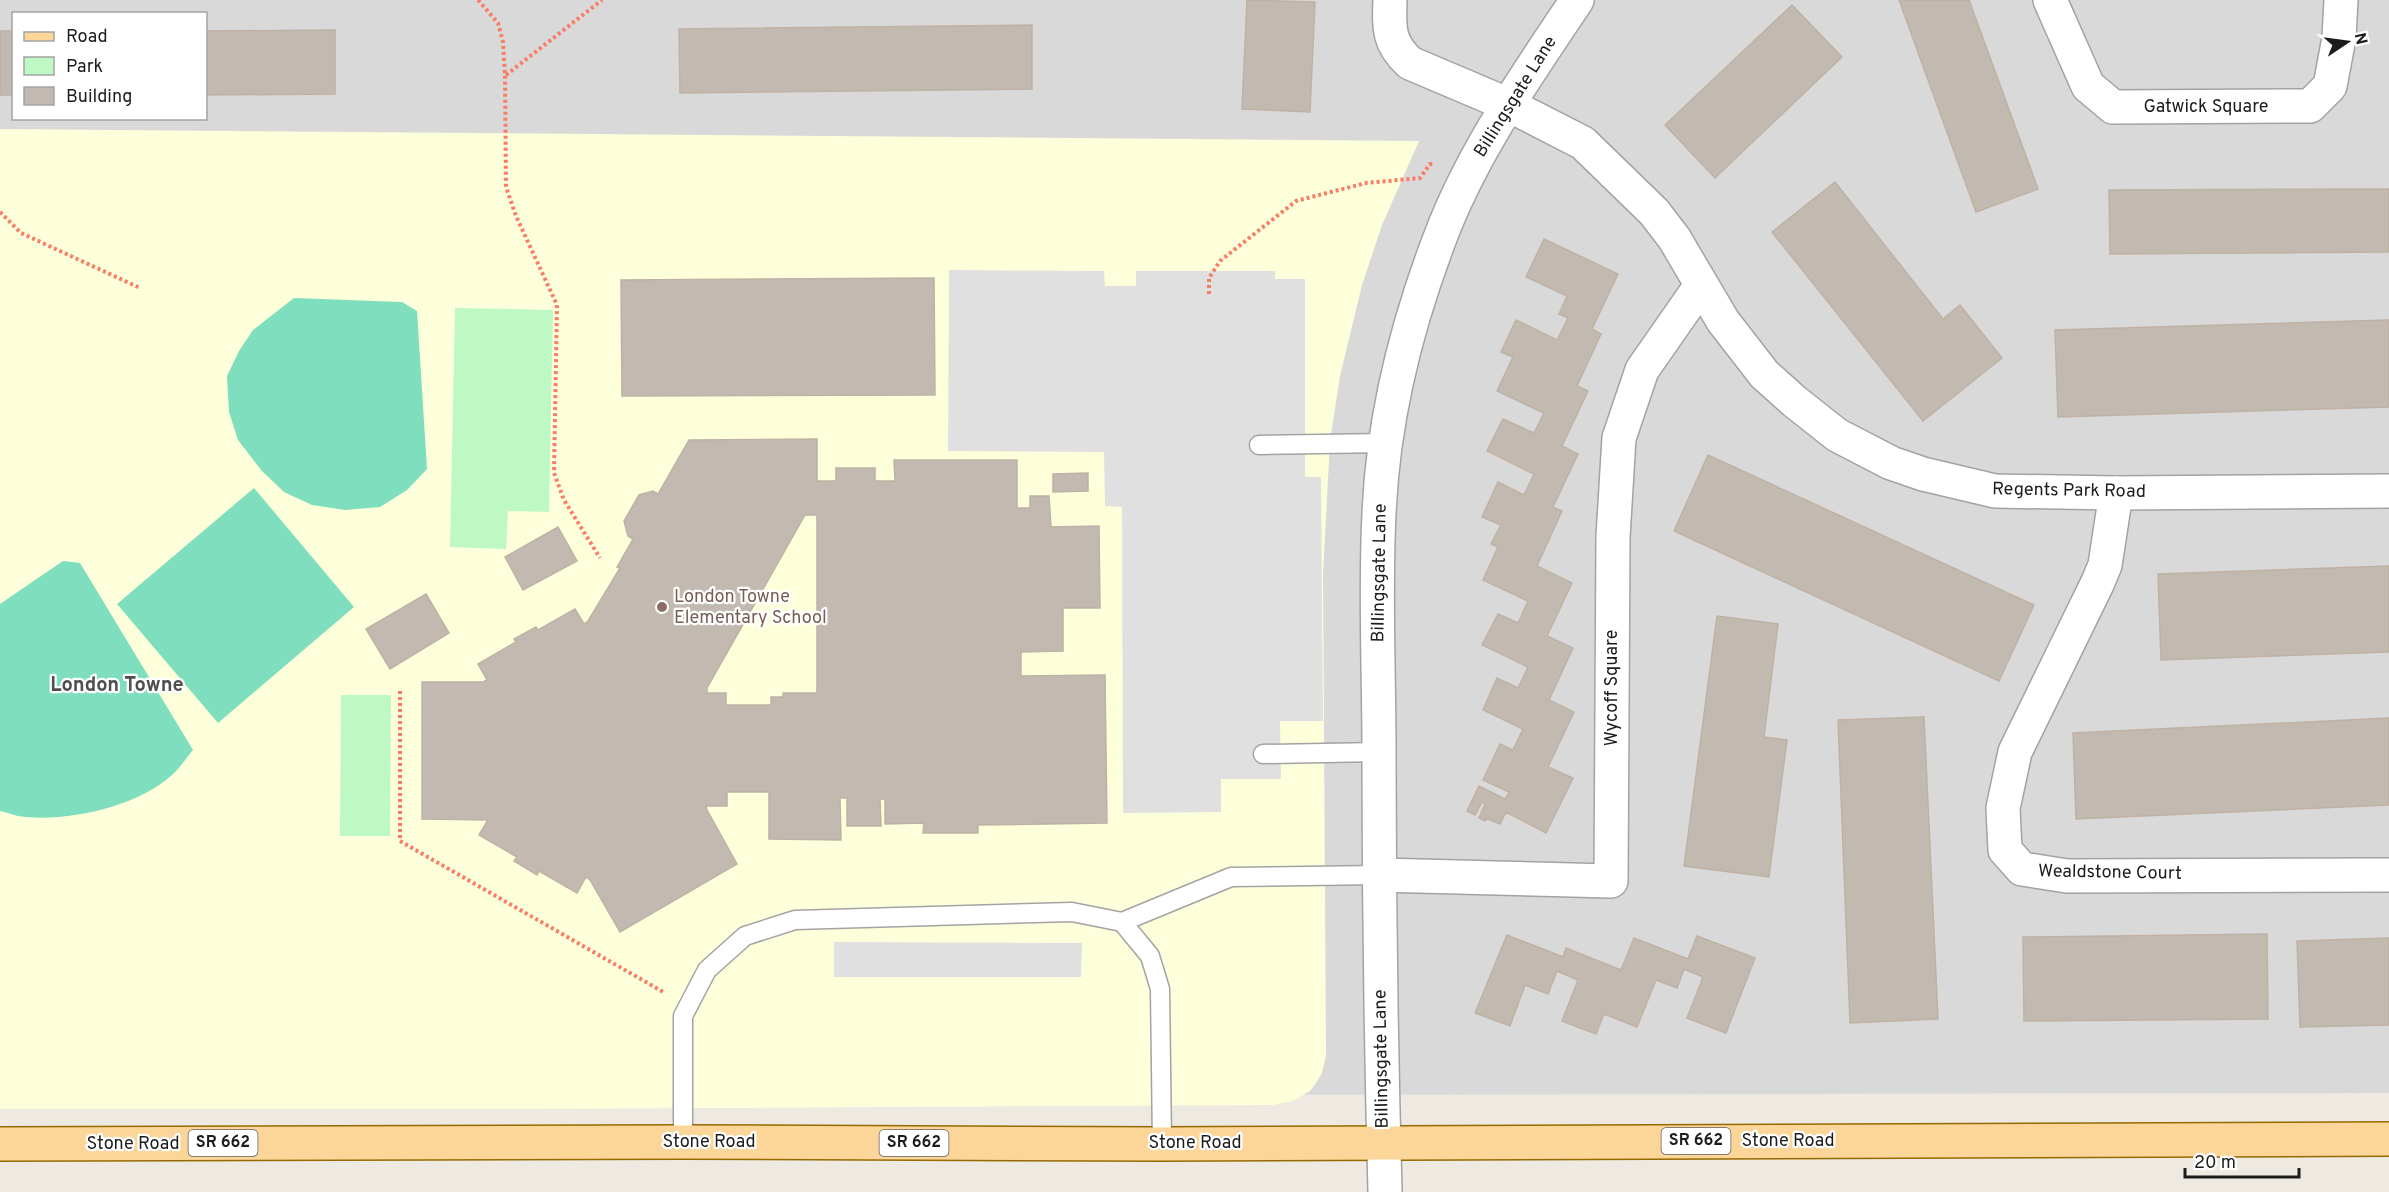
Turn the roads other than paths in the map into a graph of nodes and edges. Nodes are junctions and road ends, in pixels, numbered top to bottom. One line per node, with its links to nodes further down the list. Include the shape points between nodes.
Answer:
1 (1390, 0): 5 (street, Regents Park Road, via 1389,30 1397,51 1410,63)
2 (1577, 0): 5 (street, Billingsgate Lane)
3 (2050, 0): 4 (street, Gatwick Square, via 2088,86 2113,107 2310,106 2330,86)
4 (2341, 0)
5 (1509, 105): 6 (street, Regents Park Road, via 1583,143 1614,172 1674,238); 7 (street, Billingsgate Lane, via 1468,175 1444,228 1400,366)
6 (1704, 289): 10 (street, Regents Park Road, via 1764,374 1837,435 1891,463 1995,491); 13 (street, Wycoff Square, via 1695,294 1642,370 1619,438 1613,537 1611,881)
7 (1386, 442): 8 (lane); 11 (street, Billingsgate Lane, via 1379,513)
8 (1259, 445)
9 (2389, 491): 10 (street, Regents Park Road)
10 (2116, 493): 14 (street, Wealdstone Court, via 2105,565 2014,752 2003,808 2005,850 2022,869 2067,876)
11 (1379, 752): 12 (lane); 13 (street, Billingsgate Lane)
12 (1263, 754)
13 (1379, 875): 15 (lane, via 1231,877); 18 (street, Billingsgate Lane)
14 (2389, 875)
15 (1122, 922): 17 (lane, via 1072,912 795,920 745,936 707,970 683,1016); 20 (lane, via 1150,956 1160,989)
16 (2389, 1138): 18 (main road, Stone Road / SR 662)
17 (683, 1142): 19 (main road, Stone Road / SR 662); 20 (main road, Stone Road / SR 662)
18 (1384, 1142): 20 (main road, Stone Road / SR 662); 21 (street, Billingsgate Lane)
19 (0, 1144)
20 (1162, 1144)
21 (1385, 1192)

